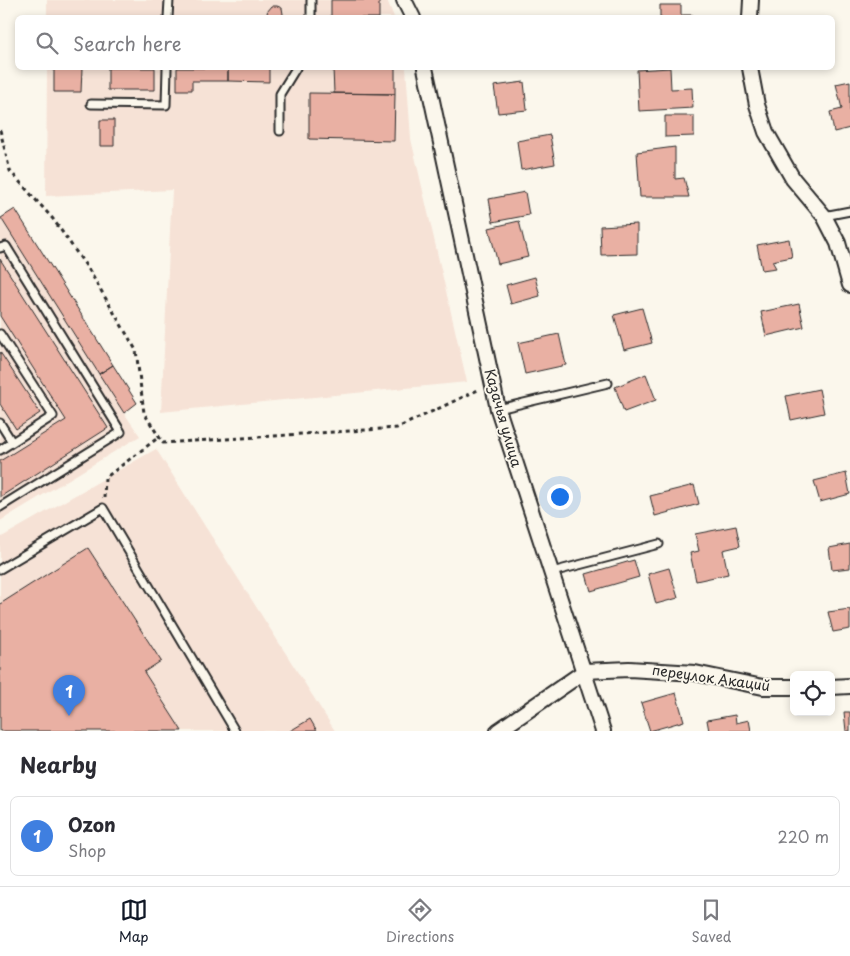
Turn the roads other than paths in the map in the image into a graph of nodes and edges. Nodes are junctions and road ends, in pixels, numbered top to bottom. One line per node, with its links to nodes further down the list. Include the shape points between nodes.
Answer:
1 (169, 0): 5 (lane)
2 (311, 0): 6 (lane)
3 (404, 0): 7 (street)
4 (751, 0): 8 (street)
5 (168, 15)
6 (310, 15)
7 (412, 15)
8 (750, 15)
9 (167, 70): 13 (lane, via 166,105)
10 (295, 70): 14 (lane, via 280,94)
11 (425, 70): 21 (street, Казачья улица)
12 (750, 70): 16 (street, via 756,106 766,132 793,179)
13 (91, 104)
14 (280, 131)
15 (850, 211): 16 (lane)
16 (824, 216): 18 (street, via 838,243)
17 (0, 248): 25 (lane, via 6,246 121,432)
18 (850, 285)
19 (0, 334): 23 (lane, via 53,416)
20 (608, 383): 21 (lane)
21 (498, 409): 28 (street, Казачья улица)
22 (0, 423): 23 (lane)
23 (12, 442): 24 (lane)
24 (0, 450)
25 (0, 507)
26 (659, 544): 28 (lane)
27 (0, 569): 33 (lane, via 103,508)
28 (552, 572): 29 (street, Казачья улица)
29 (585, 671): 31 (street, переулок Акаций, via 629,668 685,672 763,687); 34 (street); 35 (street, Казачья улица)
30 (850, 686): 32 (street)
31 (790, 687)
32 (835, 687)
33 (235, 731)
34 (498, 731)
35 (603, 731)

